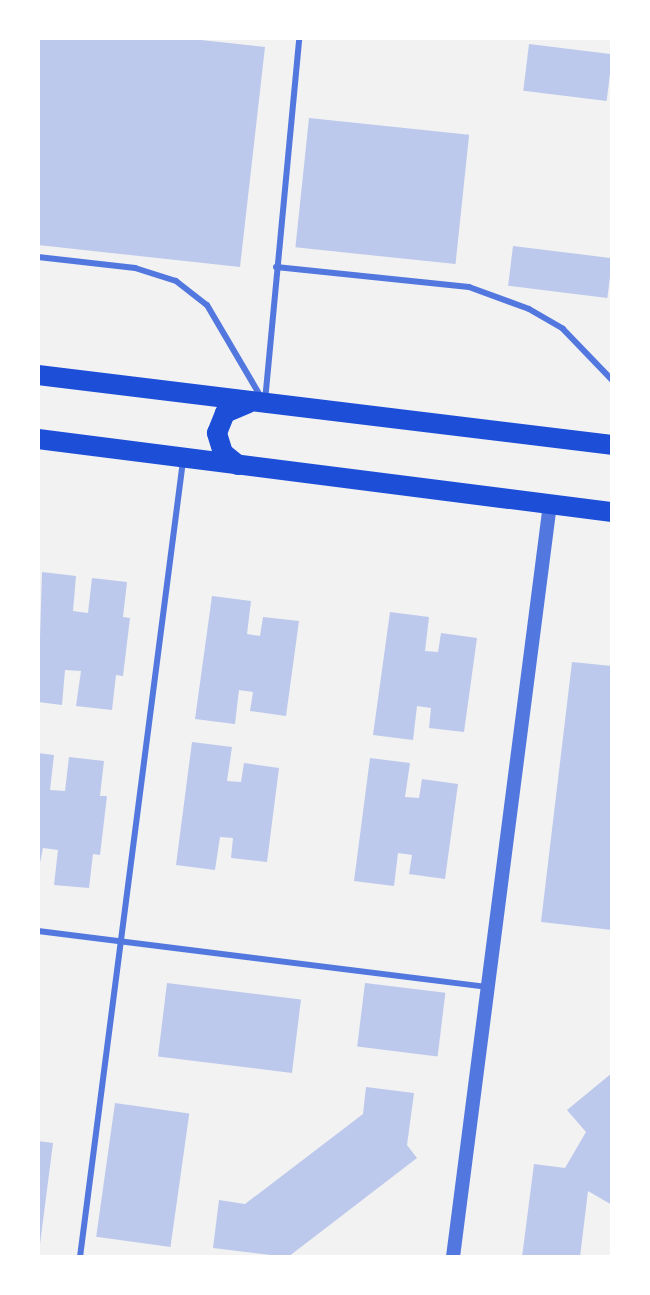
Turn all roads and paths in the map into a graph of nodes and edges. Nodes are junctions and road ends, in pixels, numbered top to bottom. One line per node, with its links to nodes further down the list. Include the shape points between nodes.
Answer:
1 (299, 38): 3 (lane)
2 (38, 257): 6 (lane, via 135,268 176,281 207,305)
3 (276, 267): 5 (lane, via 469,287 529,309 563,329); 6 (lane)
4 (38, 375): 6 (main road)
5 (612, 380)
6 (258, 403): 8 (main road); 10 (main road, via 225,413 217,433 223,453)
7 (38, 439): 9 (main road)
8 (612, 445)
9 (183, 458): 10 (main road); 14 (lane)
10 (238, 465): 11 (main road)
11 (550, 504): 12 (main road); 15 (street)
12 (612, 512)
13 (38, 931): 14 (lane)
14 (120, 942): 15 (lane); 16 (lane)
15 (488, 987): 17 (street)
16 (80, 1257)
17 (453, 1257)

